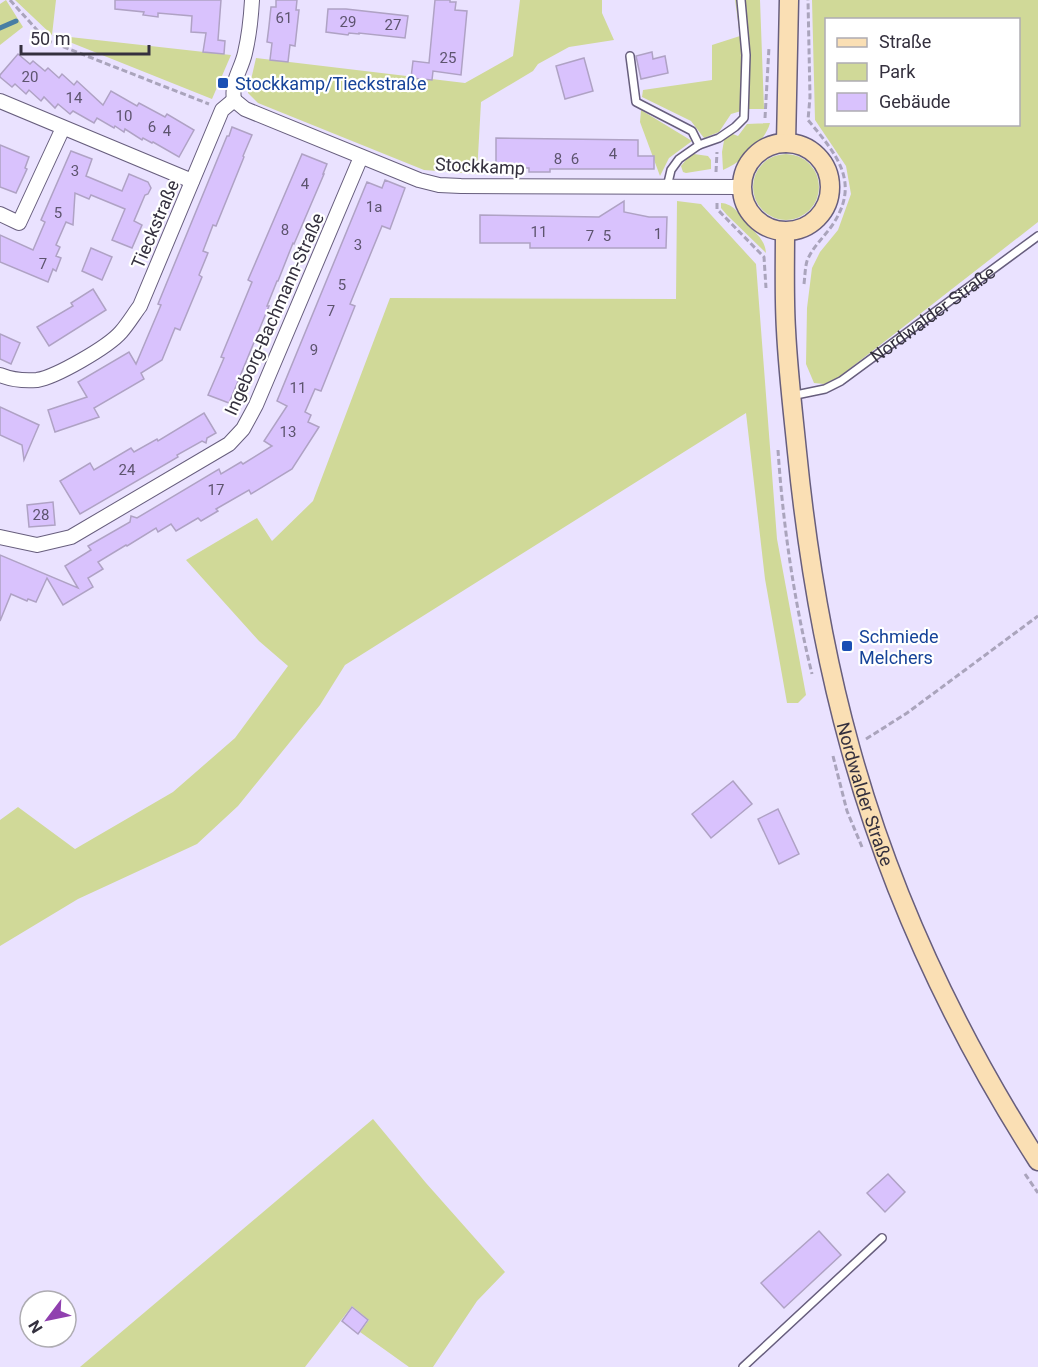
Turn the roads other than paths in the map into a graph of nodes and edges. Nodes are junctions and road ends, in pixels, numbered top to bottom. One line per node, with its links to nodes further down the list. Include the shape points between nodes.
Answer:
1 (252, 0): 5 (street, via 245,56 232,88)
2 (741, 0): 9 (lane, via 746,55 744,118 719,138)
3 (789, 0): 8 (main road)
4 (630, 56): 9 (lane, via 636,102 692,132)
5 (234, 100): 10 (street, Stockkamp, via 245,109); 11 (street, Tieckstraße, via 222,110)
6 (0, 101): 7 (street)
7 (63, 128): 11 (street); 14 (street, via 20,223)
8 (786, 143): 13 (main road, via 760,152 750,162); 15 (main road, via 800,145 822,162 830,188 822,214 812,224)
9 (699, 145): 12 (lane, via 679,159 671,170)
10 (361, 157): 12 (street, Stockkamp, via 439,185); 19 (street, Ingeborg-Bachmann-Straße, via 256,405 229,444 71,537 37,545)
11 (192, 181): 17 (street, Tieckstraße, via 140,306 120,334 65,370 36,380)
12 (667, 187): 13 (street, Stockkamp)
13 (742, 187): 15 (main road, via 750,213 771,229)
14 (0, 214)
15 (785, 232): 18 (main road, Nordwalder Straße)
16 (1038, 236): 18 (lane, Nordwalder Straße, via 849,375 825,389)
17 (0, 375)
18 (791, 396): 20 (main road, Nordwalder Straße, via 813,580 850,750 887,860 946,998)
19 (0, 537)
20 (1038, 1161)
21 (882, 1238): 22 (lane)
22 (743, 1367)

